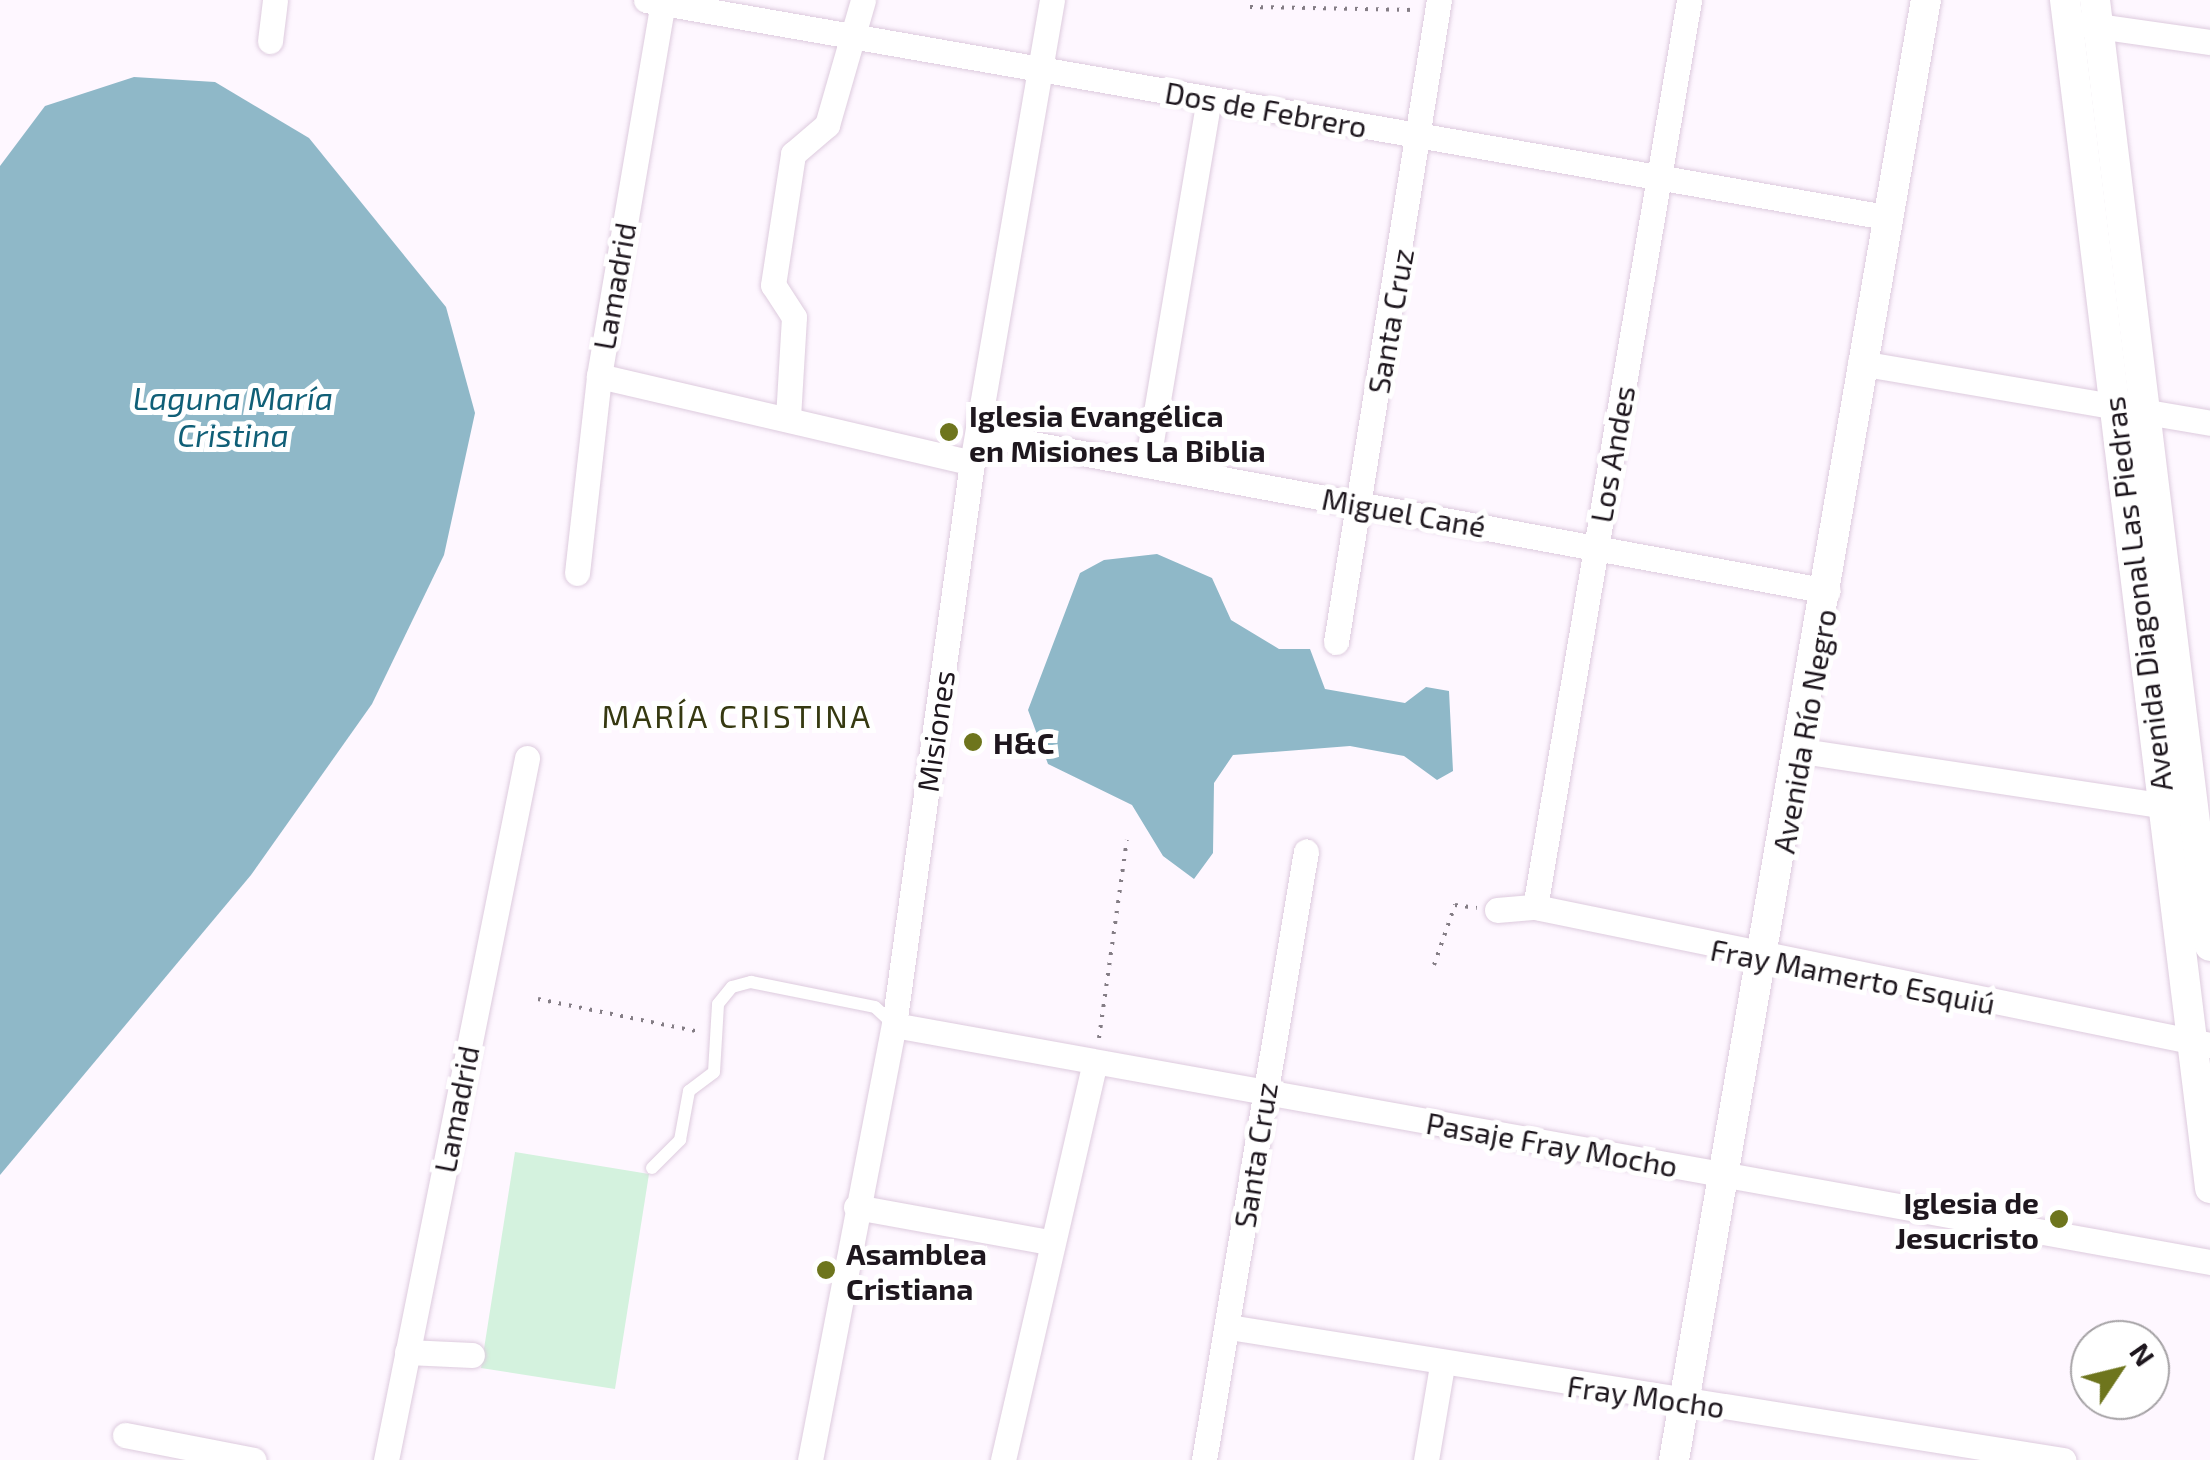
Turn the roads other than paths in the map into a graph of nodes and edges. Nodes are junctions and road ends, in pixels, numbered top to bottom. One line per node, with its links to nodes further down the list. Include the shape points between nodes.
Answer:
1 (276, 0): 10 (street)
2 (863, 0): 9 (street)
3 (1052, 0): 12 (street, Misiones)
4 (1689, 0): 15 (street, Los Andes)
5 (1926, 0): 16 (street, Avenida Río Negro)
6 (657, 1): 9 (street, Dos de Febrero); 18 (street, Lamadrid)
7 (1439, 6): 14 (street, Santa Cruz)
8 (2081, 12): 11 (street); 19 (street, Avenida Diagonal Las Piedras)
9 (858, 31): 12 (street, Dos de Febrero); 20 (street, via 827,124 793,154 773,285 794,317)
10 (270, 40)
11 (2210, 42)
12 (1040, 70): 13 (street, Dos de Febrero); 22 (street, Misiones)
13 (1208, 98): 14 (street, Dos de Febrero); 24 (street)
14 (1422, 136): 15 (street, Dos de Febrero); 25 (street, Santa Cruz)
15 (1661, 177): 16 (street, Dos de Febrero); 26 (street, Los Andes)
16 (1886, 217): 17 (street, Avenida Río Negro)
17 (1860, 363): 19 (street); 28 (street, Avenida Río Negro)
18 (598, 376): 20 (street); 27 (street, Lamadrid)
19 (2130, 408): 21 (street); 32 (street, Avenida Diagonal Las Piedras)
20 (788, 418): 23 (street)
21 (2210, 423)
22 (979, 434): 23 (street, Misiones); 24 (street, Miguel Cané)
23 (972, 463): 38 (street, Misiones)
24 (1146, 465): 25 (street, Miguel Cané)
25 (1359, 504): 26 (street, Miguel Cané); 29 (street, Santa Cruz)
26 (1596, 546): 28 (street, Miguel Cané); 34 (street, Los Andes)
27 (576, 573)
28 (1828, 592): 30 (street, Avenida Río Negro)
29 (1336, 642)
30 (1802, 751): 32 (street); 37 (street, Avenida Río Negro)
31 (527, 758): 49 (street, Lamadrid)
32 (2177, 808): 36 (street, Avenida Diagonal Las Piedras); 39 (street, Avenida Diagonal Las Piedras)
33 (1306, 850): 41 (street, Santa Cruz)
34 (1534, 907): 35 (street, Fray Mamerto Esquiú); 37 (street, Fray Mamerto Esquiú)
35 (1497, 910)
36 (2210, 946)
37 (1764, 960): 39 (street, Fray Mamerto Esquiú); 43 (street, Avenida Río Negro)
38 (894, 1025): 40 (street, Pasaje Fray Mocho); 42 (lane, via 875,1006 751,982 718,1004 714,1072 689,1091 680,1140); 45 (street, Misiones)
39 (2202, 1044): 44 (street, Avenida Diagonal Las Piedras)
40 (1095, 1063): 41 (street, Pasaje Fray Mocho); 46 (street, via 1065,1220)
41 (1264, 1094): 43 (street, Pasaje Fray Mocho); 48 (street, Santa Cruz)
42 (652, 1168)
43 (1727, 1174): 47 (street, Pasaje Fray Mocho); 52 (street, Avenida Río Negro)
44 (2210, 1188)
45 (856, 1207): 46 (street); 56 (street, Misiones)
46 (1049, 1242): 57 (street)
47 (2210, 1262)
48 (1229, 1327): 51 (street, Fray Mocho); 58 (street, Santa Cruz)
49 (407, 1352): 50 (street); 55 (street, Lamadrid)
50 (472, 1355)
51 (1442, 1366): 52 (street, Fray Mocho); 59 (street)
52 (1682, 1401): 60 (street, Avenida Río Negro); 61 (street, Fray Mocho)
53 (125, 1435): 54 (street)
54 (254, 1460)
55 (386, 1460)
56 (810, 1460)
57 (1003, 1460)
58 (1204, 1460)
59 (1426, 1460)
60 (1674, 1460)
61 (2063, 1460)

